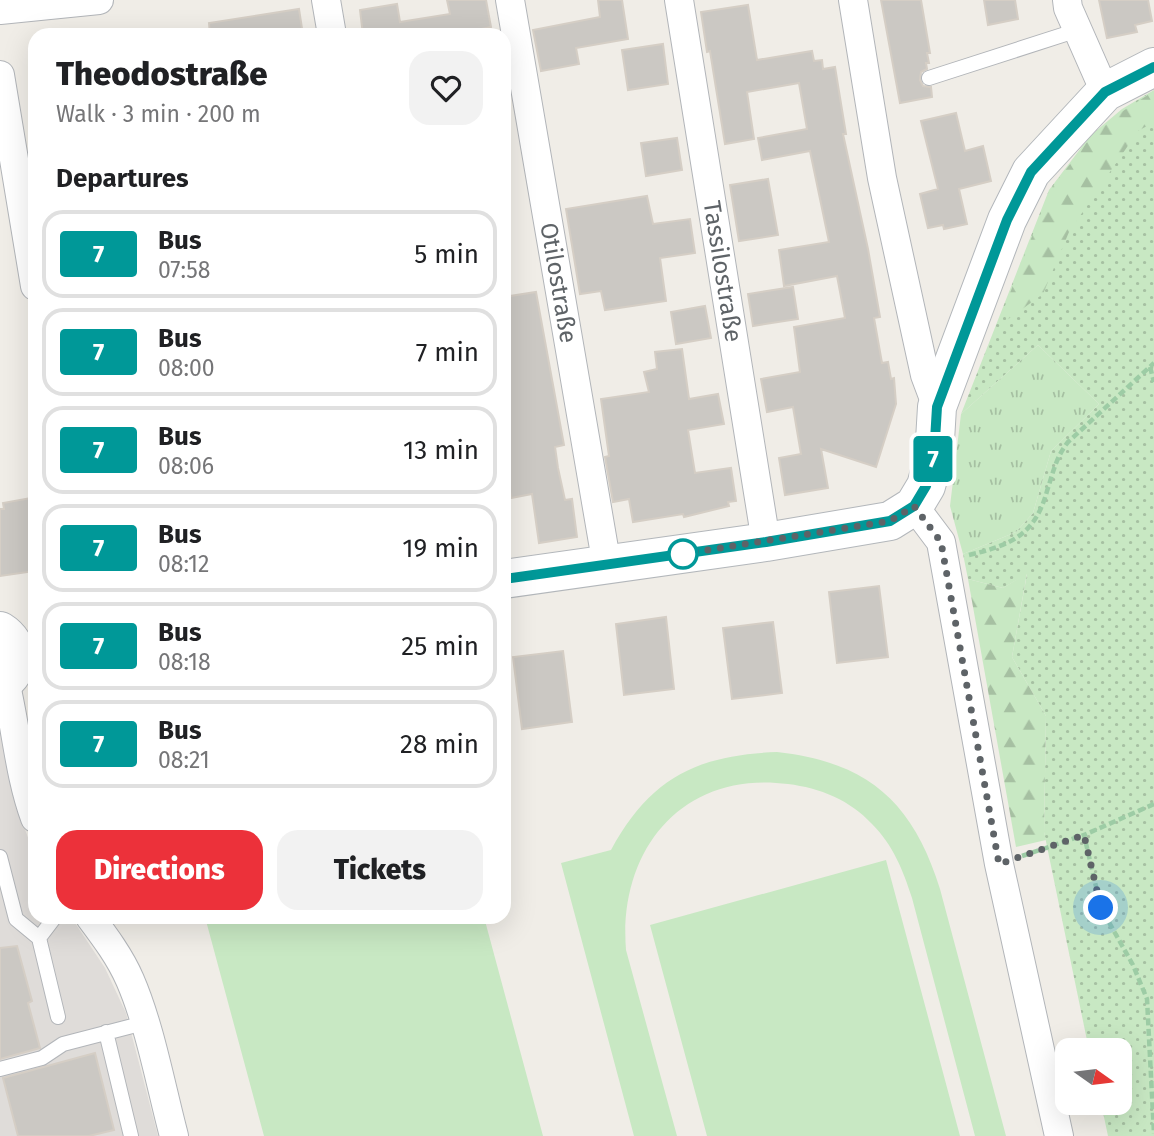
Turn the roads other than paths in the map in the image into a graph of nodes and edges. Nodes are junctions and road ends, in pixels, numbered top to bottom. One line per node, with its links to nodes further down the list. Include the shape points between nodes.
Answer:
1 (99, 0): 7 (street)
2 (326, 0): 8 (street)
3 (510, 0): 18 (street, Otilostraße)
4 (679, 0): 17 (street, Tassilostraße)
5 (853, 0): 15 (street, via 882,177 925,375)
6 (1067, 0): 9 (street)
7 (0, 10)
8 (331, 28)
9 (1078, 30): 12 (lane); 13 (street)
10 (1154, 67): 13 (street)
11 (0, 75): 14 (street)
12 (929, 78)
13 (1105, 92): 15 (street, via 1031,172 1007,220)
14 (28, 244)
15 (937, 407): 16 (street, via 934,457 926,486)
16 (914, 506): 17 (street, via 890,521); 32 (street, via 941,542 999,864)
17 (766, 542): 18 (street)
18 (607, 566): 19 (street)
19 (511, 578)
20 (11, 659): 21 (street, via 13,715)
21 (28, 798)
22 (0, 858): 25 (lane, via 16,919)
23 (50, 924): 25 (lane)
24 (95, 924): 27 (street, via 130,981)
25 (39, 938): 26 (lane)
26 (58, 1017)
27 (144, 1023): 28 (lane); 31 (street)
28 (106, 1032): 29 (lane); 30 (lane)
29 (0, 1069)
30 (131, 1136)
31 (174, 1136)
32 (1059, 1136)

